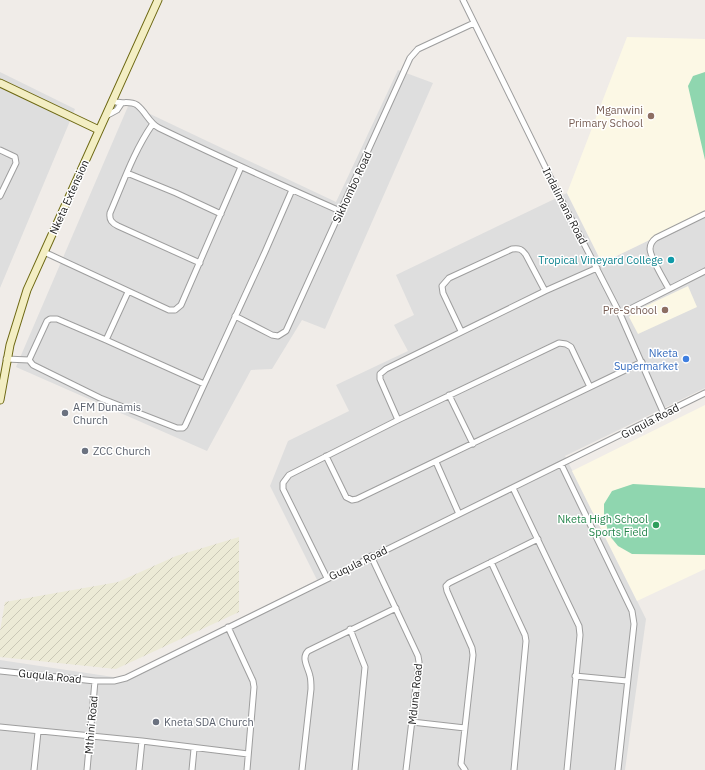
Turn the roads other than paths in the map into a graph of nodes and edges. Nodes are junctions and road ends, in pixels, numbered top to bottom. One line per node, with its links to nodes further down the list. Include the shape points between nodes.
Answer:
1 (158, 0): 5 (street, Nketa Extension)
2 (463, 0): 3 (street, Indalimana Road)
3 (474, 23): 15 (street, Sikhombo Road, via 414,53); 20 (street, Indalimana Road)
4 (0, 83): 9 (street)
5 (113, 101): 6 (street); 7 (street, Nketa Extension)
6 (121, 104): 7 (street, via 117,110); 8 (street, via 130,102 139,107)
7 (106, 116): 9 (street, Nketa Extension)
8 (152, 125): 11 (street); 12 (street)
9 (99, 130): 18 (street, Nketa Extension)
10 (0, 150): 14 (street, via 15,157 16,162)
11 (241, 167): 13 (street); 16 (street)
12 (127, 173): 16 (street); 19 (street, via 110,213 112,222)
13 (292, 190): 15 (street); 26 (street)
14 (0, 196)
15 (340, 211): 26 (street, Sikhombo Road, via 283,334 272,336)
16 (221, 214): 19 (street)
17 (705, 214): 22 (street, via 652,240 650,244 651,253)
18 (44, 252): 24 (street); 29 (street, Nketa Extension, via 27,290)
19 (200, 263): 24 (street, via 180,305 175,310 169,310)
20 (597, 268): 23 (street); 25 (street, Indalimana Road)
21 (705, 271): 22 (street)
22 (669, 289): 25 (street)
23 (545, 291): 27 (street); 27 (street, via 526,255 516,248 449,278 442,286 443,293)
24 (128, 292): 28 (street)
25 (620, 314): 31 (street, Indalimana Road)
26 (235, 316): 32 (street)
27 (461, 331): 38 (street, via 380,374 382,385)
28 (106, 340): 30 (street, via 61,320 50,319); 32 (street)
29 (6, 359): 30 (street); 36 (street, Nketa Extension)
30 (29, 360): 32 (street, via 33,365 97,397 177,428 183,428 187,424)
31 (642, 362): 33 (street); 37 (street, Indalimana Road)
32 (204, 384)
33 (590, 387): 35 (street, via 572,347 559,343); 39 (street)
34 (705, 393): 37 (street, Guqula Road)
35 (450, 395): 38 (street); 39 (street)
36 (0, 400)
37 (664, 414): 42 (street, Guqula Road)
38 (398, 420): 40 (street)
39 (473, 444): 41 (street)
40 (326, 456): 41 (street, via 346,497 354,500); 48 (street, via 289,475 283,486)
41 (436, 462): 44 (street)
42 (560, 464): 43 (street, Guqula Road); 55 (street, via 632,612 634,624)
43 (513, 488): 44 (street, Guqula Road); 45 (street)
44 (459, 514): 46 (street, Guqula Road)
45 (538, 539): 47 (street); 53 (street, via 579,626)
46 (371, 556): 48 (street, Guqula Road); 49 (street, Mduna Road)
47 (491, 562): 58 (street, via 446,586 473,655); 73 (street, via 526,640)
48 (327, 578): 50 (street, Guqula Road)
49 (396, 608): 51 (street); 56 (street, Mduna Road, via 419,662)
50 (228, 627): 54 (street, Guqula Road, via 126,678); 63 (street, via 254,687)
51 (350, 629): 69 (street, via 308,651 305,656 311,689); 70 (street, via 365,667)
52 (0, 671): 54 (street, Guqula Road)
53 (575, 676): 55 (street); 74 (street)
54 (96, 681): 60 (street, Mthini Road)
55 (627, 681): 75 (street)
56 (412, 722): 58 (street); 71 (street, Mduna Road)
57 (0, 727): 59 (street)
58 (465, 728): 72 (street, via 461,764)
59 (38, 732): 60 (street); 64 (street)
60 (91, 736): 61 (street); 65 (street, Mthini Road)
61 (142, 741): 62 (street); 66 (street)
62 (194, 748): 63 (street); 67 (street)
63 (248, 754): 68 (street)
64 (34, 770)
65 (87, 770)
66 (139, 770)
67 (192, 770)
68 (247, 770)
69 (302, 770)
70 (355, 770)
71 (406, 770)
72 (465, 770)
73 (514, 770)
74 (567, 770)
75 (618, 770)

